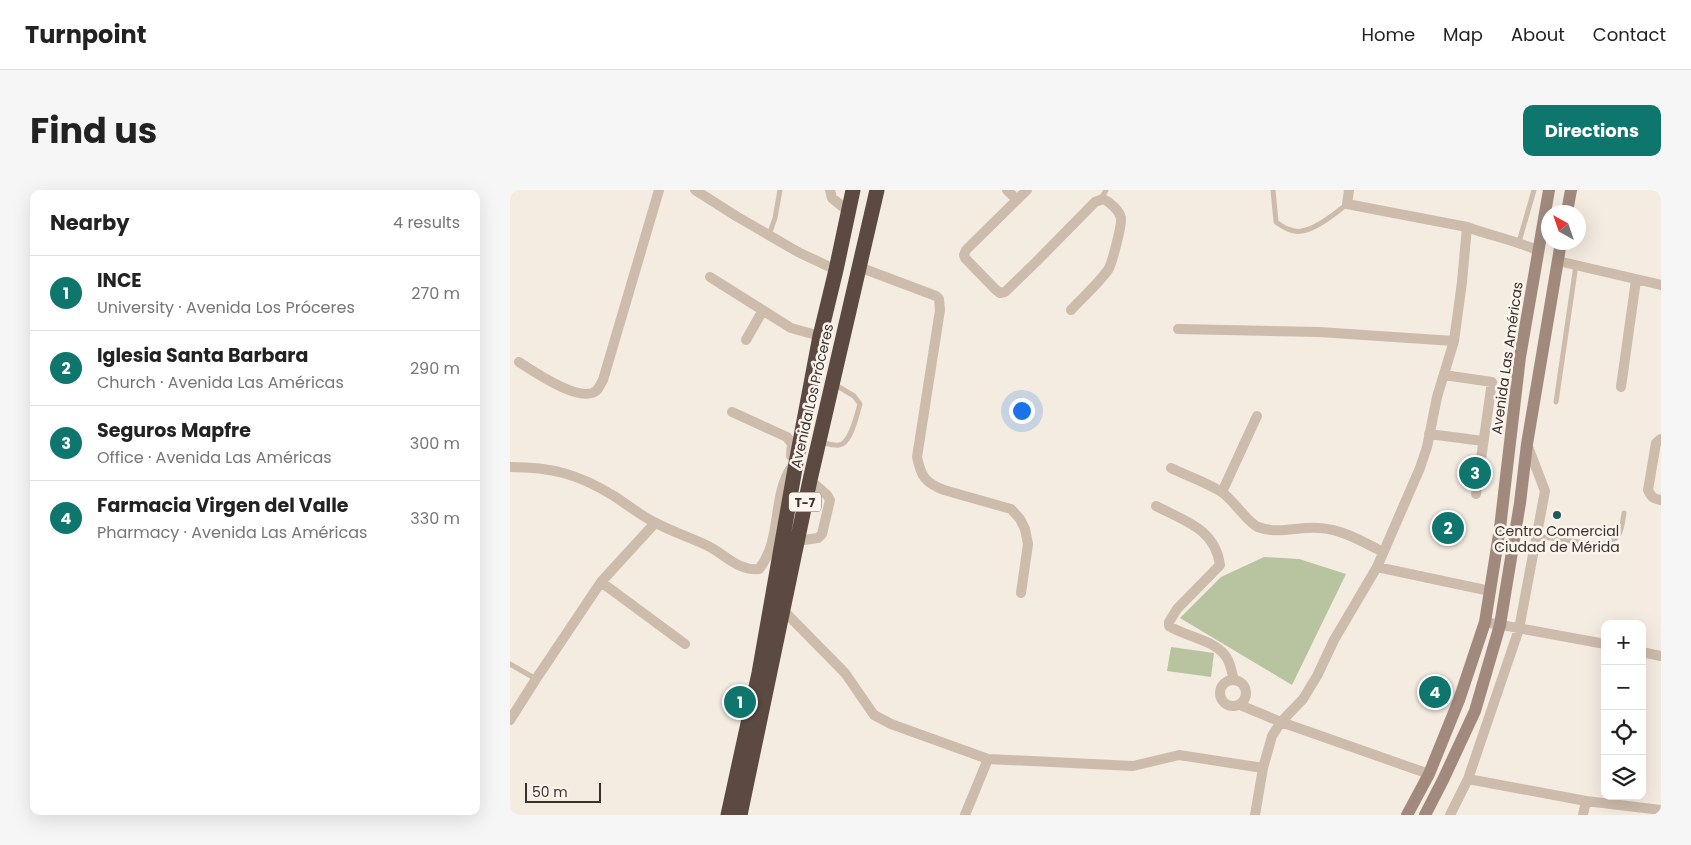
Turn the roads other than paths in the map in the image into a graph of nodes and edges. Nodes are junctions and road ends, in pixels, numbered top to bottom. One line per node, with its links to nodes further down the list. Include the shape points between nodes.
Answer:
1 (659, 190): 39 (street, via 598,390 589,394 570,391)
2 (695, 190): 20 (street)
3 (778, 190): 20 (lane, via 776,218)
4 (830, 190): 18 (street, via 832,198)
5 (852, 190): 18 (highway, Avenida Los Próceres / T-7)
6 (877, 190): 26 (highway, Avenida Los Próceres / T-7)
7 (1007, 190): 15 (street)
8 (1027, 190): 15 (street)
9 (1273, 190): 16 (lane, via 1276,222 1286,229 1301,231 1334,215)
10 (1349, 190): 16 (street)
11 (1534, 190): 21 (lane)
12 (1549, 190): 23 (street, Avenida Las Américas)
13 (1571, 190): 17 (street)
14 (1103, 194): 15 (street, via 1007,290 1000,293 964,255); 32 (street, via 1120,216 1113,258 1108,271)
15 (1017, 200)
16 (1347, 204): 19 (street)
17 (1568, 205)
18 (848, 211): 27 (highway, Avenida Los Próceres / T-7)
19 (1467, 227): 21 (street); 36 (street)
20 (769, 235): 27 (street)
21 (1519, 242): 23 (street)
22 (1560, 250): 24 (street)
23 (1539, 251): 38 (street, Avenida Las Américas)
24 (1558, 261): 25 (street); 37 (street)
25 (1576, 265): 29 (street); 43 (lane)
26 (859, 267): 41 (highway, Avenida Los Próceres / T-7); 67 (street, via 939,298 940,310 917,456 920,471 933,486 1011,509 1020,519 1028,544)
27 (836, 270): 34 (highway, Avenida Los Próceres / T-7)
28 (710, 277): 31 (street)
29 (1636, 280): 30 (street); 42 (street)
30 (1661, 285)
31 (763, 310): 34 (street, via 791,328); 35 (street)
32 (1071, 310)
33 (1178, 329): 36 (street, via 1319,332)
34 (820, 336): 51 (highway, Avenida Los Próceres / T-7)
35 (746, 340)
36 (1454, 341): 40 (street)
37 (1542, 356): 38 (street); 50 (street)
38 (1520, 357): 66 (street, Avenida Las Américas)
39 (519, 362)
40 (1444, 374): 46 (street); 49 (street, via 1492,382)
41 (832, 383): 48 (highway, Avenida Los Próceres / T-7); 48 (lane, via 854,396 860,404 844,443)
42 (1621, 387)
43 (1556, 402)
44 (732, 412): 51 (street, via 787,437 792,444)
45 (1257, 416): 55 (street)
46 (1429, 434): 49 (street); 63 (street, via 1420,468)
47 (1661, 439): 57 (street, via 1656,443 1648,490 1654,499)
48 (819, 441): 54 (highway, Avenida Los Próceres / T-7)
49 (1484, 441): 56 (street)
50 (1527, 444): 61 (street, via 1545,491); 70 (street)
51 (793, 466): 60 (street, via 784,482 771,543 765,562 759,569 738,566 710,547); 88 (highway, Avenida Los Próceres / T-7, via 759,673)
52 (510, 467): 60 (street, via 550,469 572,475 613,495)
53 (1171, 468): 55 (street)
54 (810, 480): 62 (highway, Avenida Los Próceres / T-7); 62 (street, via 830,500 822,534 818,538)
55 (1222, 492): 63 (street, via 1258,527 1282,532 1319,528 1350,535)
56 (1476, 494)
57 (1661, 500)
58 (1156, 506): 78 (street, via 1202,529 1218,553 1220,565 1177,609 1169,622 1176,630 1219,648 1228,660)
59 (1624, 513): 61 (lane, via 1622,532 1614,541 1600,545)
60 (655, 523): 65 (street)
61 (1536, 536): 71 (street)
62 (797, 541): 68 (highway, Avenida Los Próceres / T-7)
63 (1383, 552): 64 (street)
64 (1377, 567): 66 (street); 81 (street, via 1303,699)
65 (601, 582): 73 (street); 77 (street)
66 (1490, 591): 69 (street, Avenida Las Américas)
67 (1021, 594)
68 (783, 610): 82 (street, via 845,673 874,716); 89 (highway, Avenida Los Próceres / T-7)
69 (1485, 622): 70 (street); 84 (street, Avenida Las Américas, via 1459,700)
70 (1500, 625): 71 (street); 93 (street, via 1475,711)
71 (1519, 629): 72 (street); 85 (street)
72 (1601, 643)
73 (685, 644)
74 (1646, 653): 75 (street)
75 (1661, 656)
76 (510, 664): 77 (lane)
77 (536, 679): 80 (street)
78 (1234, 680): 79 (street, via 1242,684 1246,692); 79 (street, via 1222,685 1220,699 1231,707)
79 (1240, 705): 81 (street)
80 (510, 720)
81 (1281, 722): 83 (street, via 1272,736); 84 (street)
82 (988, 759): 83 (street, via 1133,766 1179,755); 90 (street)
83 (1263, 768): 91 (street)
84 (1429, 774): 92 (street, Avenida Las Américas)
85 (1468, 780): 86 (street); 94 (street)
86 (1586, 801): 87 (street); 95 (street)
87 (1661, 810)
88 (728, 815)
89 (740, 815)
90 (965, 815)
91 (1255, 815)
92 (1407, 815)
93 (1425, 815)
94 (1450, 815)
95 (1583, 815)

